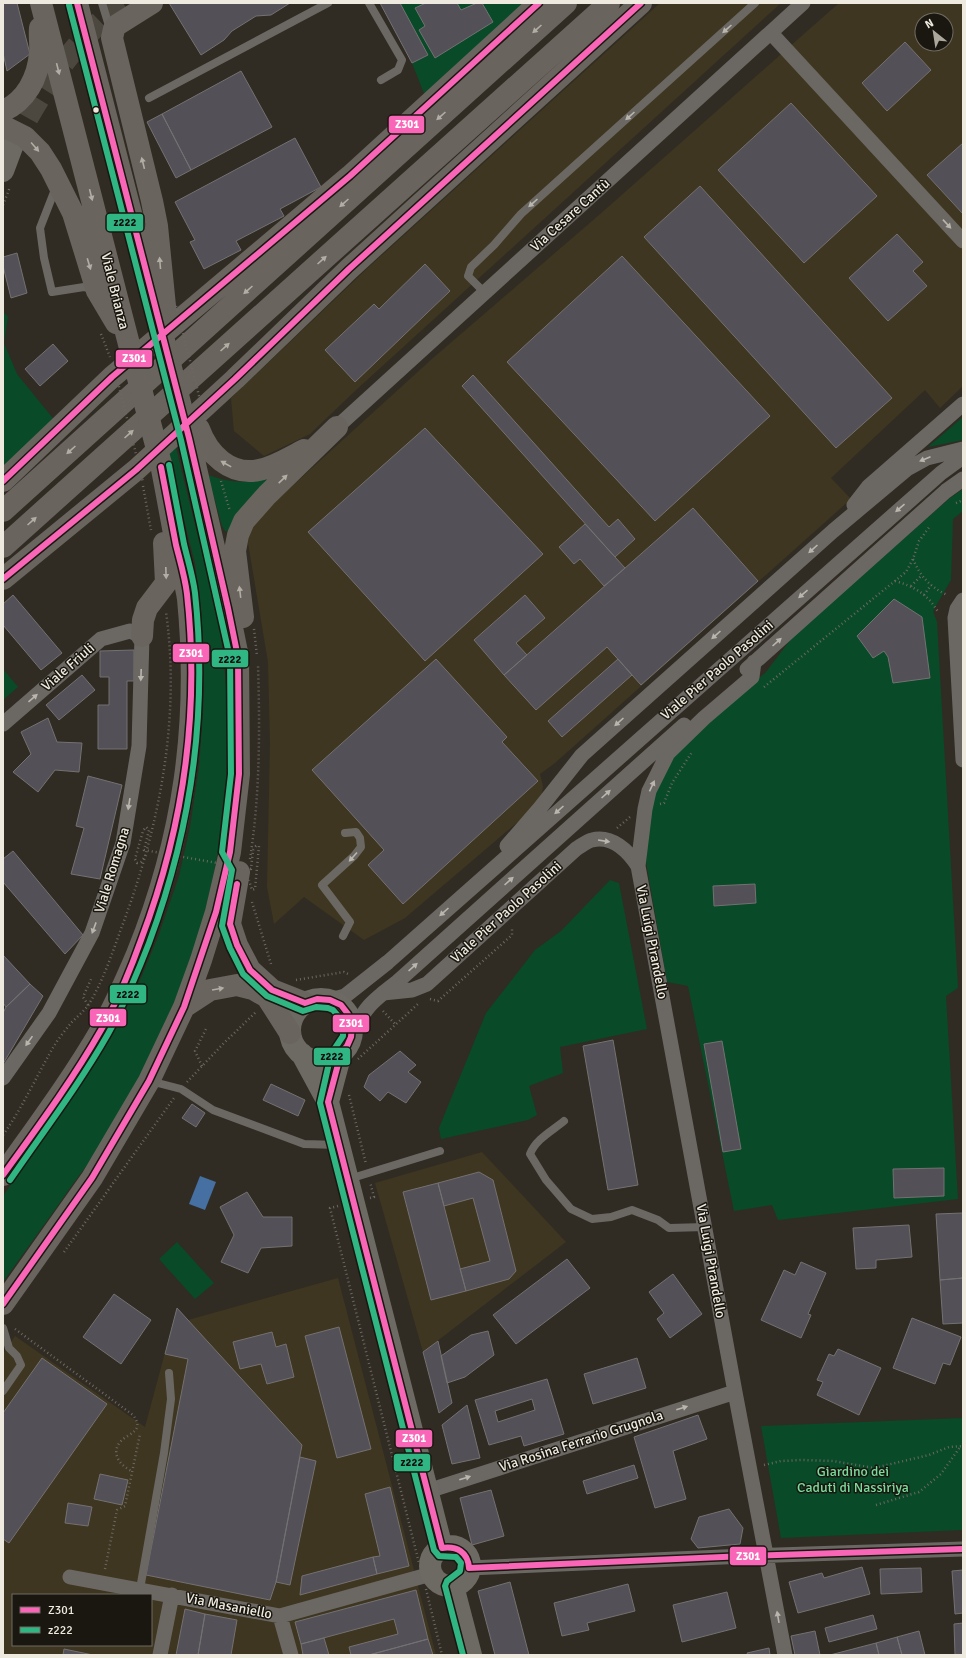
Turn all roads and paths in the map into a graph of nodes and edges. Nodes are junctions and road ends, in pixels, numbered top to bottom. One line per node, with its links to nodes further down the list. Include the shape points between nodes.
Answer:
1 (77, 3): 25 (highway)
2 (102, 3): 14 (lane)
3 (152, 3): 14 (highway, via 121,22)
4 (328, 3): 16 (lane)
5 (369, 3): 15 (lane, via 402,60 398,70)
6 (539, 3): 35 (highway, via 350,176 112,377)
7 (566, 3): 37 (highway, one-way to 37)
8 (609, 3): 39 (highway, one-way to 8)
9 (641, 3): 42 (highway, via 349,268 235,379 136,470)
10 (756, 3): 24 (lane, one-way to 24, via 521,214 494,245 470,267 468,276)
11 (803, 3): 13 (street, Via Cesare Cantù)
12 (41, 4): 17 (highway, via 38,67 22,98); 27 (highway, Viale Brianza, one-way to 27)
13 (771, 33): 22 (street, one-way to 22); 24 (street, Via Cesare Cantù)
14 (112, 34): 25 (highway, one-way to 14, via 157,226)
15 (381, 80)
16 (149, 98)
17 (3, 111)
18 (3, 126): 21 (highway, one-way to 21, via 29,140 40,152)
19 (12, 147): 20 (street)
20 (3, 170)
21 (58, 182): 23 (highway, one-way to 23, via 73,212); 23 (lane, via 40,228 52,292 84,287)
22 (963, 241)
23 (97, 291): 27 (highway)
24 (485, 293): 29 (street, Via Cesare Cantù)
25 (167, 314): 30 (path, bridge); 30 (highway, bridge, via 171,366)
26 (98, 327): 36 (path, bridge, via 113,363)
27 (130, 348): 33 (highway, Viale Brianza, bridge)
28 (963, 404): 38 (street, Viale Pier Paolo Pasolini, via 868,487)
29 (337, 427): 30 (highway, one-way to 30, via 290,457 260,470 249,471 238,470 221,461 207,447); 51 (highway, one-way to 29, via 246,636 235,551 244,521)
30 (198, 430): 51 (highway)
31 (963, 449): 38 (street, Viale Pier Paolo Pasolini, one-way to 38, via 927,458 907,469)
32 (963, 457): 60 (street, Viale Pier Paolo Pasolini, one-way to 60, via 941,472)
33 (161, 464): 50 (highway, one-way to 50, via 162,524 167,578 165,586 144,613); 81 (highway, Viale Brianza, via 187,596 192,674 191,724 179,819 164,878 145,934 123,986 101,1030 78,1067)
34 (963, 479): 52 (street, Viale Pier Paolo Pasolini, one-way to 34)
35 (3, 481)
36 (143, 482)
37 (3, 511)
38 (833, 531): 60 (street, Viale Pier Paolo Pasolini, one-way to 60, via 582,755)
39 (3, 547)
40 (913, 559): 41 (path)
41 (921, 576): 44 (path); 45 (path)
42 (3, 579)
43 (894, 582): 45 (path)
44 (931, 585): 46 (path); 47 (path)
45 (911, 586): 46 (path)
46 (924, 595): 49 (path)
47 (947, 595)
48 (963, 600): 54 (street, via 955,618)
49 (938, 612)
50 (142, 636): 53 (street, Viale Friuli, one-way to 50, via 101,639 130,631); 75 (street, Viale Romagna, one-way to 75, via 139,746 123,843 92,933 49,1013)
51 (238, 657): 56 (highway, via 239,774)
52 (754, 662): 58 (street, Viale Pier Paolo Pasolini, one-way to 52, via 649,791 668,753 752,677); 65 (street, Viale Pier Paolo Pasolini, one-way to 52)
53 (3, 724)
54 (963, 760)
55 (345, 833): 61 (lane, one-way to 61, via 356,832 361,847 322,886 350,922)
56 (230, 852): 67 (highway, via 240,868 230,924 237,945 250,970 272,990); 69 (highway, via 216,912)
57 (146, 855): 59 (path, bridge, via 137,863 135,859 146,827 149,830 144,850 251,869 253,850 258,846 255,890 252,890)
58 (638, 866): 65 (street, Viale Pier Paolo Pasolini, one-way to 58, via 412,990 427,984 576,849 592,840 605,840 621,845); 84 (street, Via Luigi Pirandello)
59 (249, 880)
60 (474, 886): 66 (street, Viale Pier Paolo Pasolini, one-way to 66, via 360,985 345,996)
61 (343, 936)
62 (344, 972): 64 (path)
63 (92, 976): 68 (path, via 83,997)
64 (292, 980)
65 (383, 992): 72 (street, Viale Pier Paolo Pasolini, via 361,1015)
66 (330, 1000): 67 (street, via 317,999); 72 (street, via 341,1005 348,1014 352,1026)
67 (305, 1003): 71 (street, via 296,1011 291,1021)
68 (88, 1005)
69 (184, 1007): 71 (highway, one-way to 71, via 210,990 237,985 253,988 267,997); 76 (highway)
70 (206, 1029): 74 (path, via 195,1051)
71 (290, 1033): 73 (street, via 294,1045)
72 (346, 1045): 73 (street, via 332,1059 311,1059); 77 (street)
73 (302, 1054): 77 (street)
74 (202, 1066)
75 (3, 1078)
76 (149, 1081): 79 (lane, via 181,1089 214,1110 304,1144); 85 (highway, via 92,1178)
77 (328, 1102): 79 (street)
78 (564, 1122): 84 (lane, via 542,1138 530,1154 546,1180 570,1209 592,1219 611,1217 632,1210 658,1220 669,1228)
79 (340, 1146): 82 (street)
80 (440, 1151): 82 (lane)
81 (3, 1175)
82 (348, 1179): 83 (street)
83 (364, 1199): 94 (street); 100 (path, via 330,1208)
84 (705, 1227): 89 (street, Via Luigi Pirandello)
85 (3, 1304)
86 (7, 1327): 88 (lane, via 9,1348 17,1356 20,1365); 93 (path, via 133,1415 137,1421 136,1429 120,1443 116,1453 121,1465)
87 (169, 1373): 104 (lane, via 171,1399 164,1453)
88 (3, 1390)
89 (735, 1392): 92 (street, Via Luigi Pirandello); 94 (street, Via Rosina Ferrario Grugnola, one-way to 89)
90 (140, 1434): 93 (path)
91 (962, 1446): 92 (path, via 949,1446 929,1455 874,1468 832,1461 802,1460 781,1461); 95 (path, via 941,1474 919,1492)
92 (750, 1468): 98 (street, Via Luigi Pirandello)
93 (132, 1471): 102 (path, via 125,1506 117,1510)
94 (428, 1491): 96 (street)
95 (876, 1505)
96 (442, 1548): 99 (street, via 456,1547 462,1550); 100 (street, via 432,1557)
97 (963, 1549): 98 (street)
98 (767, 1555): 99 (street); 111 (street, Via Luigi Pirandello, one-way to 98)
99 (469, 1568): 103 (street, via 464,1580)
100 (427, 1575): 103 (street, via 440,1584); 106 (street, Via Masaniello); 109 (path)
101 (70, 1577): 102 (street, Via Masaniello)
102 (103, 1583): 104 (street, Via Masaniello)
103 (453, 1586): 110 (street)
104 (140, 1589): 105 (street, Via Masaniello)
105 (172, 1595): 106 (street, Via Masaniello); 107 (street)
106 (280, 1616): 108 (street)
107 (160, 1655)
108 (291, 1655)
109 (442, 1655)
110 (470, 1655)
111 (785, 1655)

